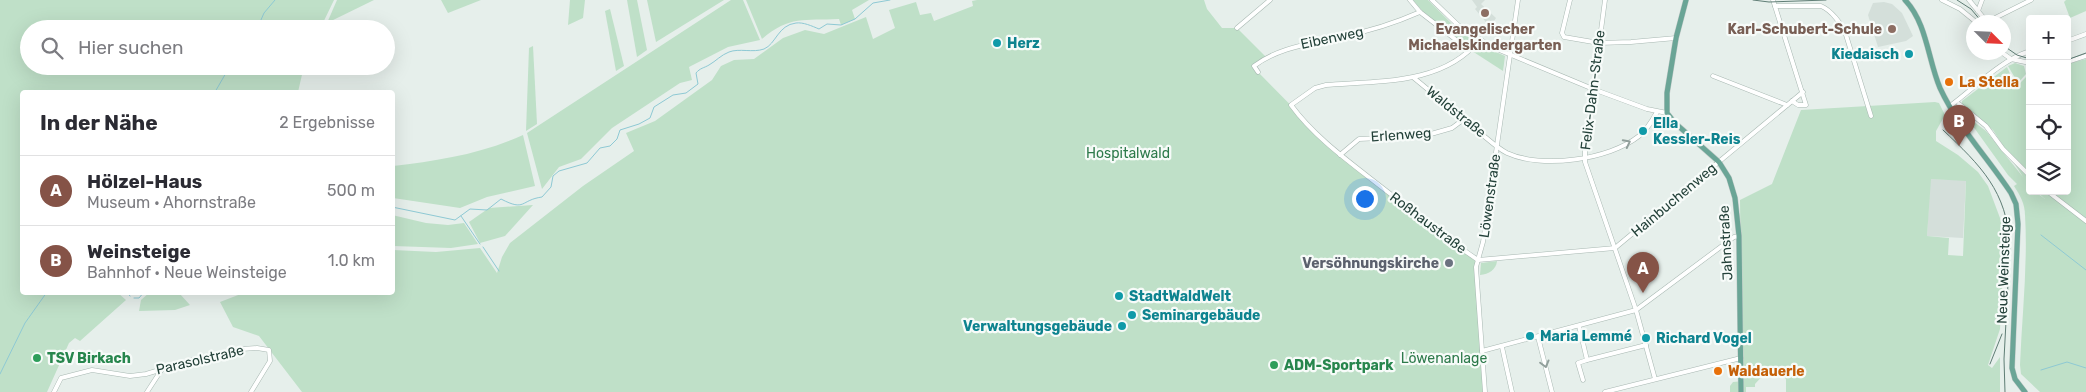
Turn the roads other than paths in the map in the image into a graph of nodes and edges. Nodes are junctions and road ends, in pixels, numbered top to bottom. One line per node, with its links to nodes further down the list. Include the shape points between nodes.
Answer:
1 (1270, 0): 20 (street)
2 (1410, 0): 16 (street)
3 (1432, 0): 24 (street)
4 (1518, 0): 28 (street, Löwenstraße)
5 (1570, 0): 25 (street, via 1562,33 1564,37)
6 (1605, 0): 25 (street, Felix-Dahn-Straße)
7 (1686, 0): 22 (main road)
8 (1773, 0): 14 (street)
9 (1905, 0): 42 (main road, Neue Weinsteige, via 1918,20 1936,77)
10 (1942, 0): 17 (street)
11 (1969, 0): 15 (street)
12 (1982, 0): 15 (street)
13 (2032, 0): 19 (street)
14 (1776, 6): 38 (street); 45 (street, via 1821,6 1840,24)
15 (1978, 11): 18 (street)
16 (1420, 12): 26 (street); 34 (street, Eibenweg, via 1375,29 1290,47 1254,66)
17 (1969, 15)
18 (1981, 15)
19 (2001, 15)
20 (1237, 28)
21 (2086, 34): 23 (street)
22 (1676, 38): 25 (street); 44 (main road)
23 (2071, 39)
24 (1479, 40): 26 (street); 28 (street)
25 (1599, 43): 37 (street, Felix-Dahn-Straße)
26 (1469, 50): 36 (street, via 1451,63)
27 (2026, 53): 30 (street)
28 (1510, 55): 37 (street); 47 (street, Löwenstraße)
29 (2086, 56): 32 (street)
30 (2011, 59): 33 (street)
31 (2010, 60): 42 (street)
32 (2071, 61)
33 (2026, 62)
34 (1258, 72)
35 (1713, 76): 41 (street)
36 (1414, 78): 46 (street, Waldstraße); 48 (street, Roßhaustraße, via 1326,85 1315,88 1291,105 1306,124)
37 (1593, 89): 43 (street); 49 (street, Felix-Dahn-Straße)
38 (1803, 92): 39 (street, Hainbuchenweg); 39 (street, via 1806,105)
39 (1792, 101): 41 (street, Hainbuchenweg)
40 (1959, 104): 51 (street, via 1986,126)
41 (1788, 105): 50 (street, Hainbuchenweg)
42 (1950, 106): 76 (main road, Neue Weinsteige, via 2012,193 2016,204 2018,231 2012,368 2015,379)
43 (1657, 112): 44 (street); 49 (street, Waldstraße, one-way to 43, via 1610,151 1634,140 1647,129)
44 (1667, 113): 50 (main road, Jahnstraße)
45 (1871, 116)
46 (1464, 120): 47 (street, Waldstraße); 48 (street, Erlenweg, via 1452,128 1424,136 1359,139)
47 (1497, 146): 49 (street, Waldstraße, via 1516,157 1538,160); 56 (street, Löwenstraße)
48 (1340, 155): 56 (street, Roßhaustraße)
49 (1585, 157): 55 (street, Felix-Dahn-Straße)
50 (1719, 162): 54 (main road, Jahnstraße, via 1729,178 1735,198); 55 (street, Hainbuchenweg)
51 (2026, 172)
52 (2051, 195): 53 (street)
53 (2086, 222)
54 (1739, 236): 57 (street); 63 (main road, Jahnstraße)
55 (1615, 248): 56 (street); 57 (street, Felix-Dahn-Straße)
56 (1478, 260): 62 (street, Löwenstraße)
57 (1636, 310): 58 (street); 60 (street, Felix-Dahn-Straße)
58 (1578, 326): 59 (street); 64 (street)
59 (1538, 337): 61 (street); 73 (street, one-way to 73)
60 (1646, 345): 64 (street); 66 (street, Felix-Dahn-Straße)
61 (1502, 347): 62 (street); 72 (street)
62 (1482, 351): 71 (street, Löwenstraße)
63 (1741, 358): 66 (street); 75 (main road, Jahnstraße)
64 (1587, 360): 67 (street, via 1578,362)
65 (162, 368): 68 (street, Parasolstraße, via 130,376 92,370 61,378); 69 (street); 70 (street, Parasolstraße, via 257,348 269,350 270,361)
66 (1655, 379): 74 (street)
67 (1583, 380)
68 (54, 392)
69 (147, 392)
70 (251, 392)
71 (1485, 392)
72 (1512, 392)
73 (1552, 392)
74 (1606, 392)
75 (1741, 392)
76 (2025, 392)

